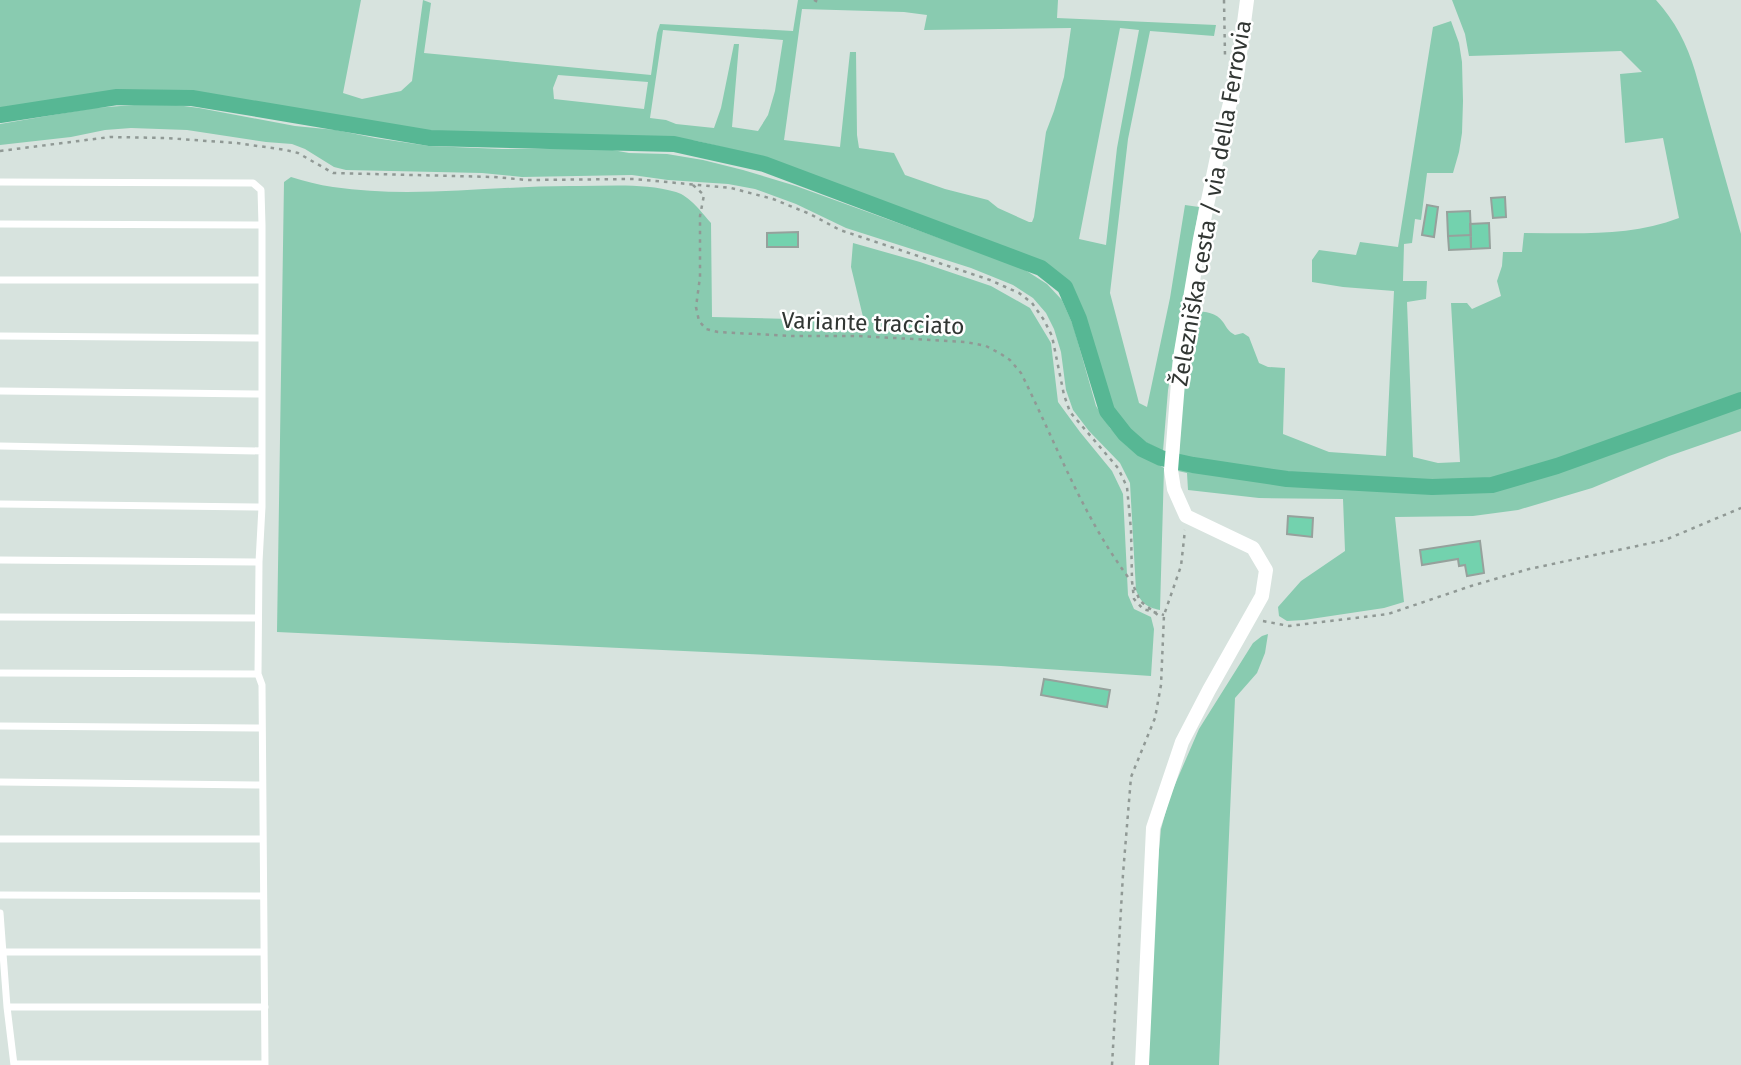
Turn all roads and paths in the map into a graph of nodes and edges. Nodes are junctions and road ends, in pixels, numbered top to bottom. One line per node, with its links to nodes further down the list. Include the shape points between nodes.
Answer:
1 (1247, 0): 18 (street, Železniška cesta / via della Ferrovia, via 1237,76 1200,240 1180,358 1171,470)
2 (0, 151): 4 (path, via 110,137 165,138 286,150 333,173 634,179)
3 (0, 181): 6 (lane, via 253,183 261,190)
4 (693, 185): 21 (path, via 773,199 840,230 990,280 1032,303 1052,336 1070,412 1124,478); 21 (path, Variante tracciato, via 705,195 696,307 706,329 966,342 1001,354 1021,373 1067,473 1113,557)
5 (0, 224): 6 (lane)
6 (262, 225): 8 (lane)
7 (0, 280): 8 (lane)
8 (262, 281): 10 (lane)
9 (0, 336): 10 (lane)
10 (262, 338): 12 (lane)
11 (0, 391): 12 (lane)
12 (262, 394): 14 (lane)
13 (0, 446): 14 (lane)
14 (262, 451): 16 (lane)
15 (0, 504): 16 (lane)
16 (262, 507): 20 (lane)
17 (1741, 508): 25 (path, via 1665,540 1529,569 1388,614 1289,626)
18 (1186, 516): 22 (path, via 1181,566); 25 (street, via 1253,548 1266,570 1262,596)
19 (0, 560): 20 (lane)
20 (259, 562): 24 (lane)
21 (1132, 581): 22 (path, via 1134,599 1143,609)
22 (1164, 616): 43 (path, via 1155,718 1131,777)
23 (0, 617): 24 (lane)
24 (258, 618): 27 (lane)
25 (1250, 618): 44 (street, via 1182,742 1153,828)
26 (0, 673): 27 (lane)
27 (258, 674): 29 (lane)
28 (0, 726): 29 (lane)
29 (262, 728): 31 (lane)
30 (0, 782): 31 (lane)
31 (262, 785): 33 (lane)
32 (0, 839): 33 (lane)
33 (263, 839): 35 (lane)
34 (0, 895): 35 (lane)
35 (264, 896): 38 (lane)
36 (0, 913): 37 (lane)
37 (2, 952): 38 (lane); 39 (lane)
38 (264, 952): 40 (lane)
39 (7, 1007): 40 (lane); 41 (lane)
40 (265, 1007): 42 (lane)
41 (14, 1064): 42 (lane)
42 (265, 1065)
43 (1112, 1065)
44 (1142, 1065)

